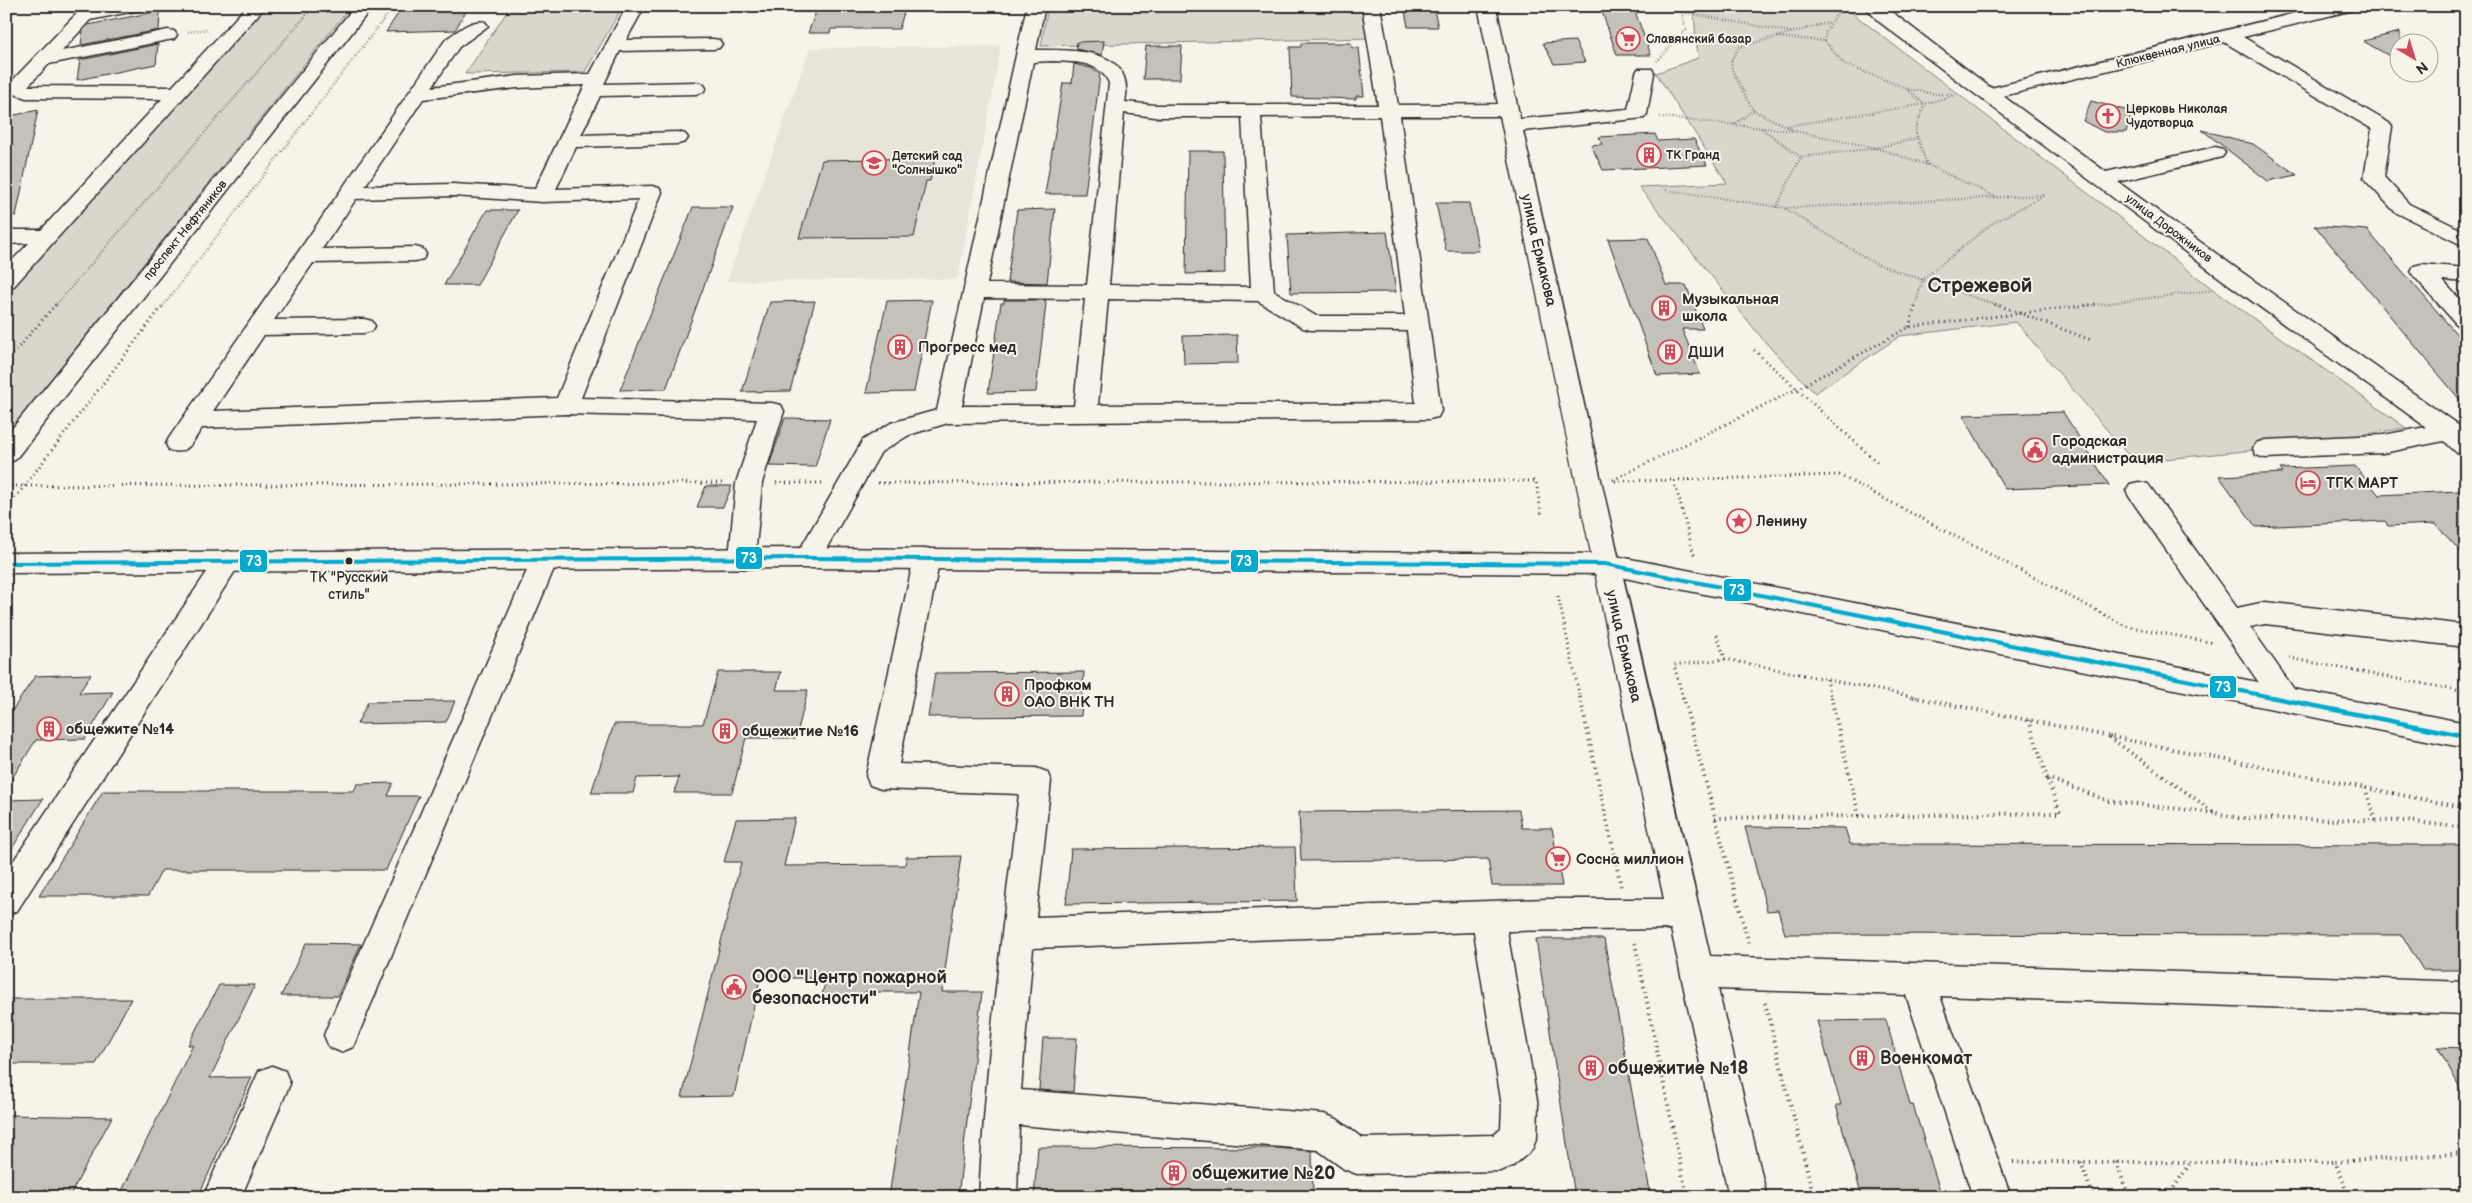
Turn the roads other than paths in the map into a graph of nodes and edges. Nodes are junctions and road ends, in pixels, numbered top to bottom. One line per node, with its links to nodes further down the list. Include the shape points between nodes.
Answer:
1 (134, 6): 10 (street)
2 (257, 6): 22 (street)
3 (364, 6): 56 (street, проспект Нефтяников)
4 (636, 6): 15 (street)
5 (1036, 6): 16 (street)
6 (1371, 6): 26 (street)
7 (1487, 6): 28 (street, улица Ермакова)
8 (1874, 6): 24 (street, улица Дорожников, via 1884,17)
9 (2347, 6): 13 (street, Клюквенная улица)
10 (90, 11): 17 (street)
11 (478, 26): 23 (street, via 452,43)
12 (168, 35): 17 (street)
13 (2228, 36): 24 (street, Клюквенная улица); 37 (street, via 2382,127 2374,178 2402,208)
14 (713, 44): 15 (street)
15 (616, 46): 19 (street)
16 (1027, 56): 25 (street, via 1083,57 1104,62 1115,73 1118,85); 42 (street)
17 (43, 60): 21 (street)
18 (1645, 73): 28 (street, via 1637,114)
19 (595, 85): 20 (street); 23 (street, via 517,82); 30 (street)
20 (696, 88)
21 (11, 89): 22 (street, via 26,92)
22 (179, 92): 35 (street)
23 (417, 94): 33 (street)
24 (1989, 94): 32 (street, улица Дорожников)
25 (1115, 106): 27 (street, via 1155,111); 43 (street)
26 (1390, 110): 27 (street); 28 (street); 46 (street)
27 (1251, 111): 44 (street)
28 (1509, 118): 64 (street, улица Ермакова, via 1590,481)
29 (678, 138): 30 (street)
30 (568, 141): 34 (street)
31 (2215, 153): 32 (street)
32 (2104, 179): 53 (street, улица Дорожников)
33 (350, 193): 34 (street, via 453,190); 39 (street)
34 (542, 196): 49 (street, via 652,192)
35 (48, 236): 36 (street); 41 (street)
36 (6, 237)
37 (2466, 241)
38 (415, 254): 39 (street)
39 (306, 256): 48 (street)
40 (2466, 275): 45 (street, via 2422,271)
41 (6, 281)
42 (975, 291): 43 (street); 51 (street)
43 (1097, 292): 44 (street); 50 (street)
44 (1263, 294): 46 (street, via 1311,323)
45 (2466, 321)
46 (1418, 324): 50 (street, via 1429,411)
47 (364, 326): 48 (street)
48 (257, 328): 52 (street)
49 (566, 406): 52 (street); 58 (street, via 772,411 749,483)
50 (1085, 414): 51 (street)
51 (948, 415): 59 (street, via 900,429 872,446)
52 (194, 420): 54 (street)
53 (2458, 439): 55 (street)
54 (178, 444)
55 (2265, 449)
56 (6, 454)
57 (2139, 492): 65 (street)
58 (742, 558): 59 (street); 61 (street)
59 (808, 558): 60 (street)
60 (927, 558): 64 (street); 72 (street, via 881,776 1036,780)
61 (545, 559): 62 (street); 76 (street)
62 (228, 561): 63 (street); 69 (street)
63 (6, 562)
64 (1605, 564): 67 (street); 70 (street, улица Ермакова)
65 (2230, 620): 66 (street, via 2265,613); 67 (street)
66 (2466, 636)
67 (2286, 699): 68 (street)
68 (2466, 736)
69 (6, 900)
70 (1685, 914): 71 (street); 73 (street, улица Ермакова)
71 (1488, 916): 72 (street); 78 (street, via 1520,1106 1519,1137 1500,1153 1357,1156 1324,1132)
72 (1018, 933): 78 (street)
73 (1698, 972): 74 (street); 81 (street, улица Ермакова)
74 (1917, 978): 75 (street); 82 (street)
75 (2466, 998)
76 (341, 1034)
77 (272, 1084): 79 (street)
78 (1002, 1106): 80 (street)
79 (222, 1197)
80 (998, 1197)
81 (1748, 1197)
82 (1992, 1197)

